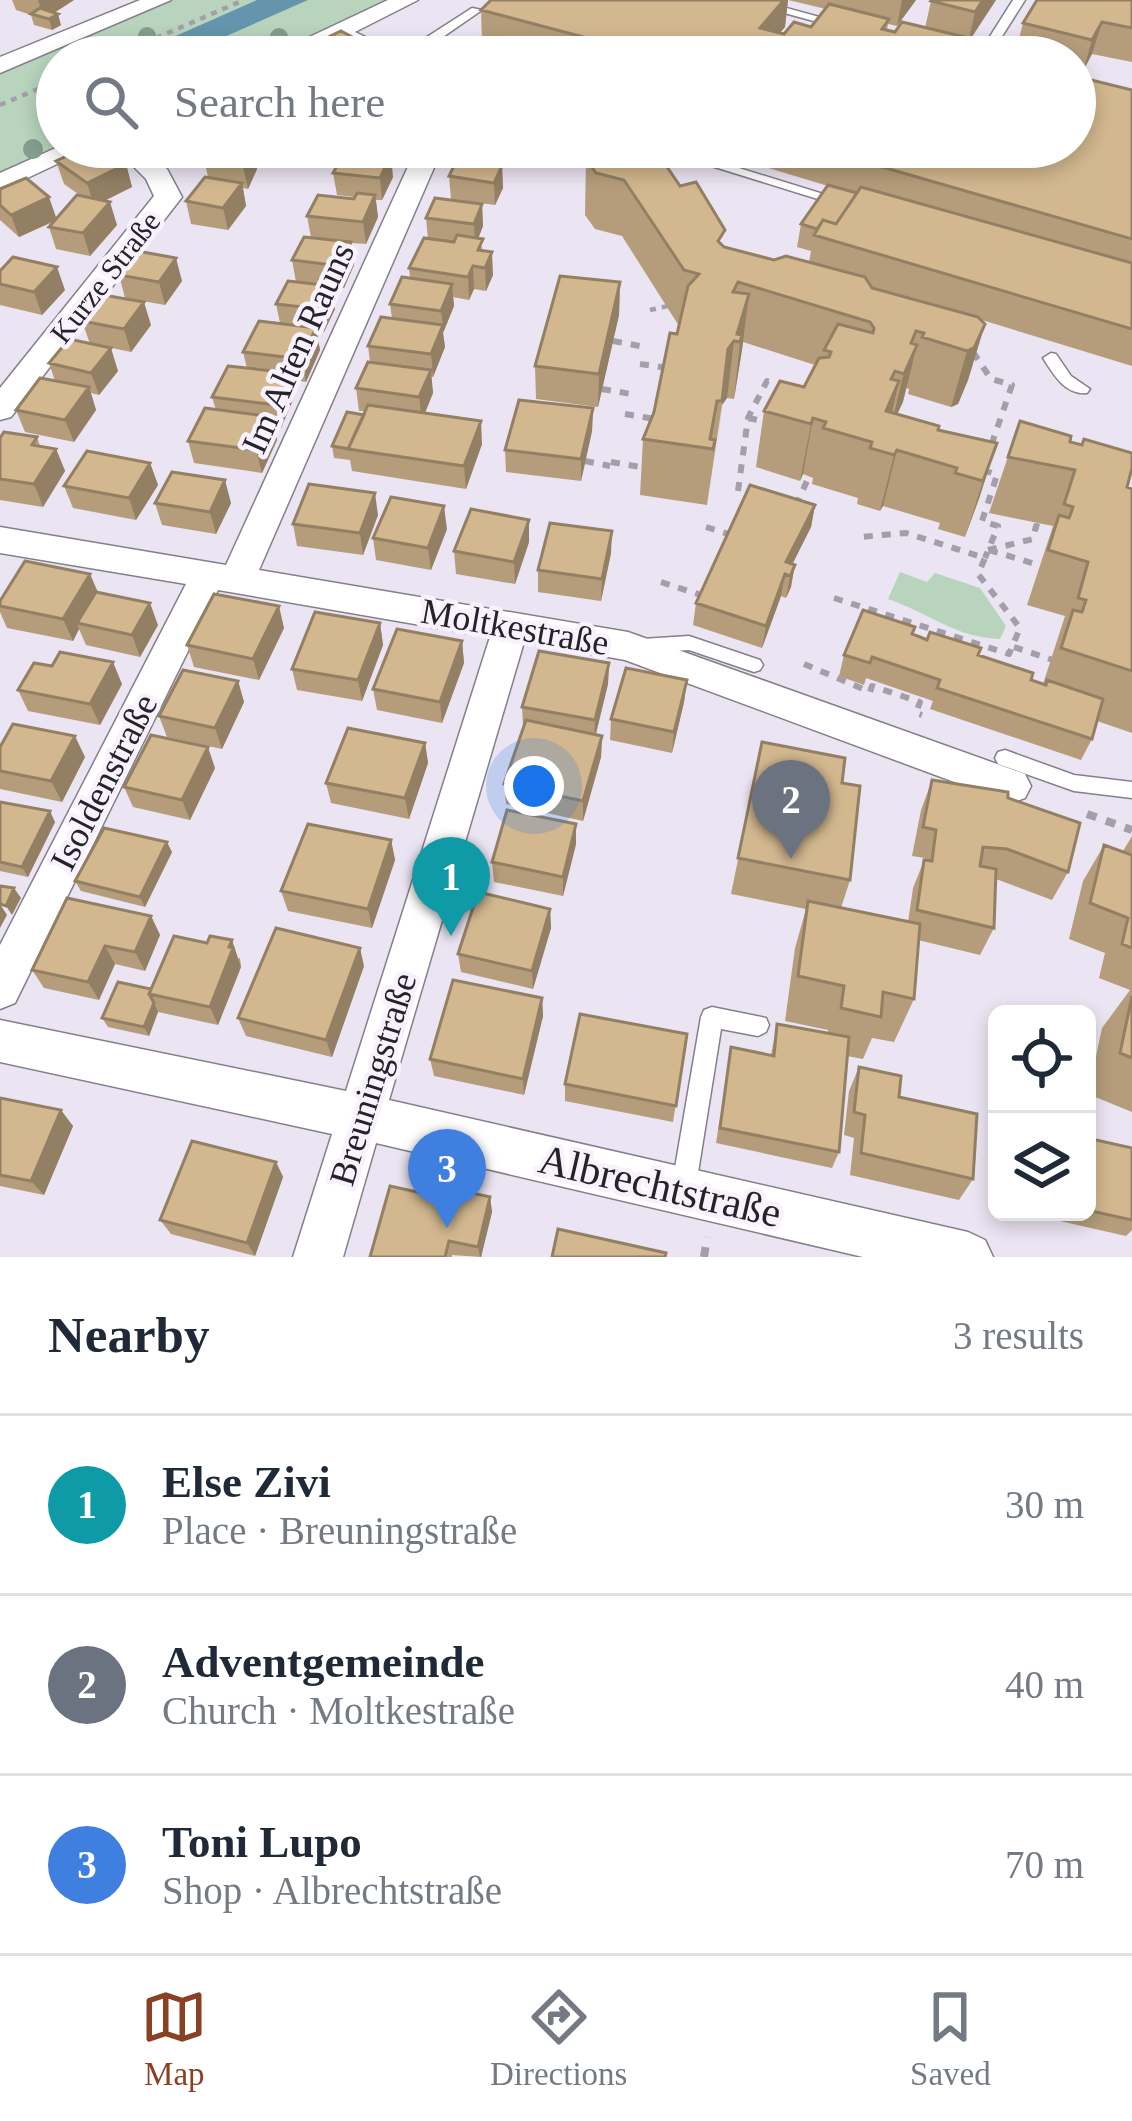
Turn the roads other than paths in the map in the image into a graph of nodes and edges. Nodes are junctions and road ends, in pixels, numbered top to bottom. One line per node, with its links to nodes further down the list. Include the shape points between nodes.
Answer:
1 (160, 0): 8 (street)
2 (407, 0): 7 (street)
3 (743, 0): 6 (lane)
4 (1019, 0): 12 (lane)
5 (476, 10): 11 (lane)
6 (858, 28)
7 (335, 32): 9 (street); 10 (street)
8 (73, 36)
9 (326, 36)
10 (345, 36)
11 (436, 36)
12 (996, 36)
13 (36, 51): 14 (street)
14 (0, 66)
15 (36, 167): 19 (street)
16 (150, 168): 23 (street, Kurze Straße, via 168,197)
17 (420, 168): 25 (street, Im Alten Rauns)
18 (728, 168): 20 (lane)
19 (0, 183)
20 (864, 208)
21 (1051, 358): 22 (lane)
22 (1082, 389)
23 (0, 409)
24 (0, 540): 25 (street, Moltkestraße)
25 (222, 578): 26 (street, Moltkestraße); 31 (street, Isoldenstraße)
26 (511, 626): 27 (street, Moltkestraße); 34 (street, Breuningstraße)
27 (628, 646): 28 (lane, via 689,643); 29 (street, Moltkestraße)
28 (754, 665)
29 (1008, 772): 30 (lane)
30 (1132, 790)
31 (0, 989)
32 (758, 1024): 35 (lane, via 712,1017)
33 (0, 1041): 34 (street, Albrechtstraße)
34 (361, 1117): 35 (street, Albrechtstraße); 36 (street, Breuningstraße)
35 (682, 1191): 37 (street, Albrechtstraße)
36 (318, 1257)
37 (968, 1257)

